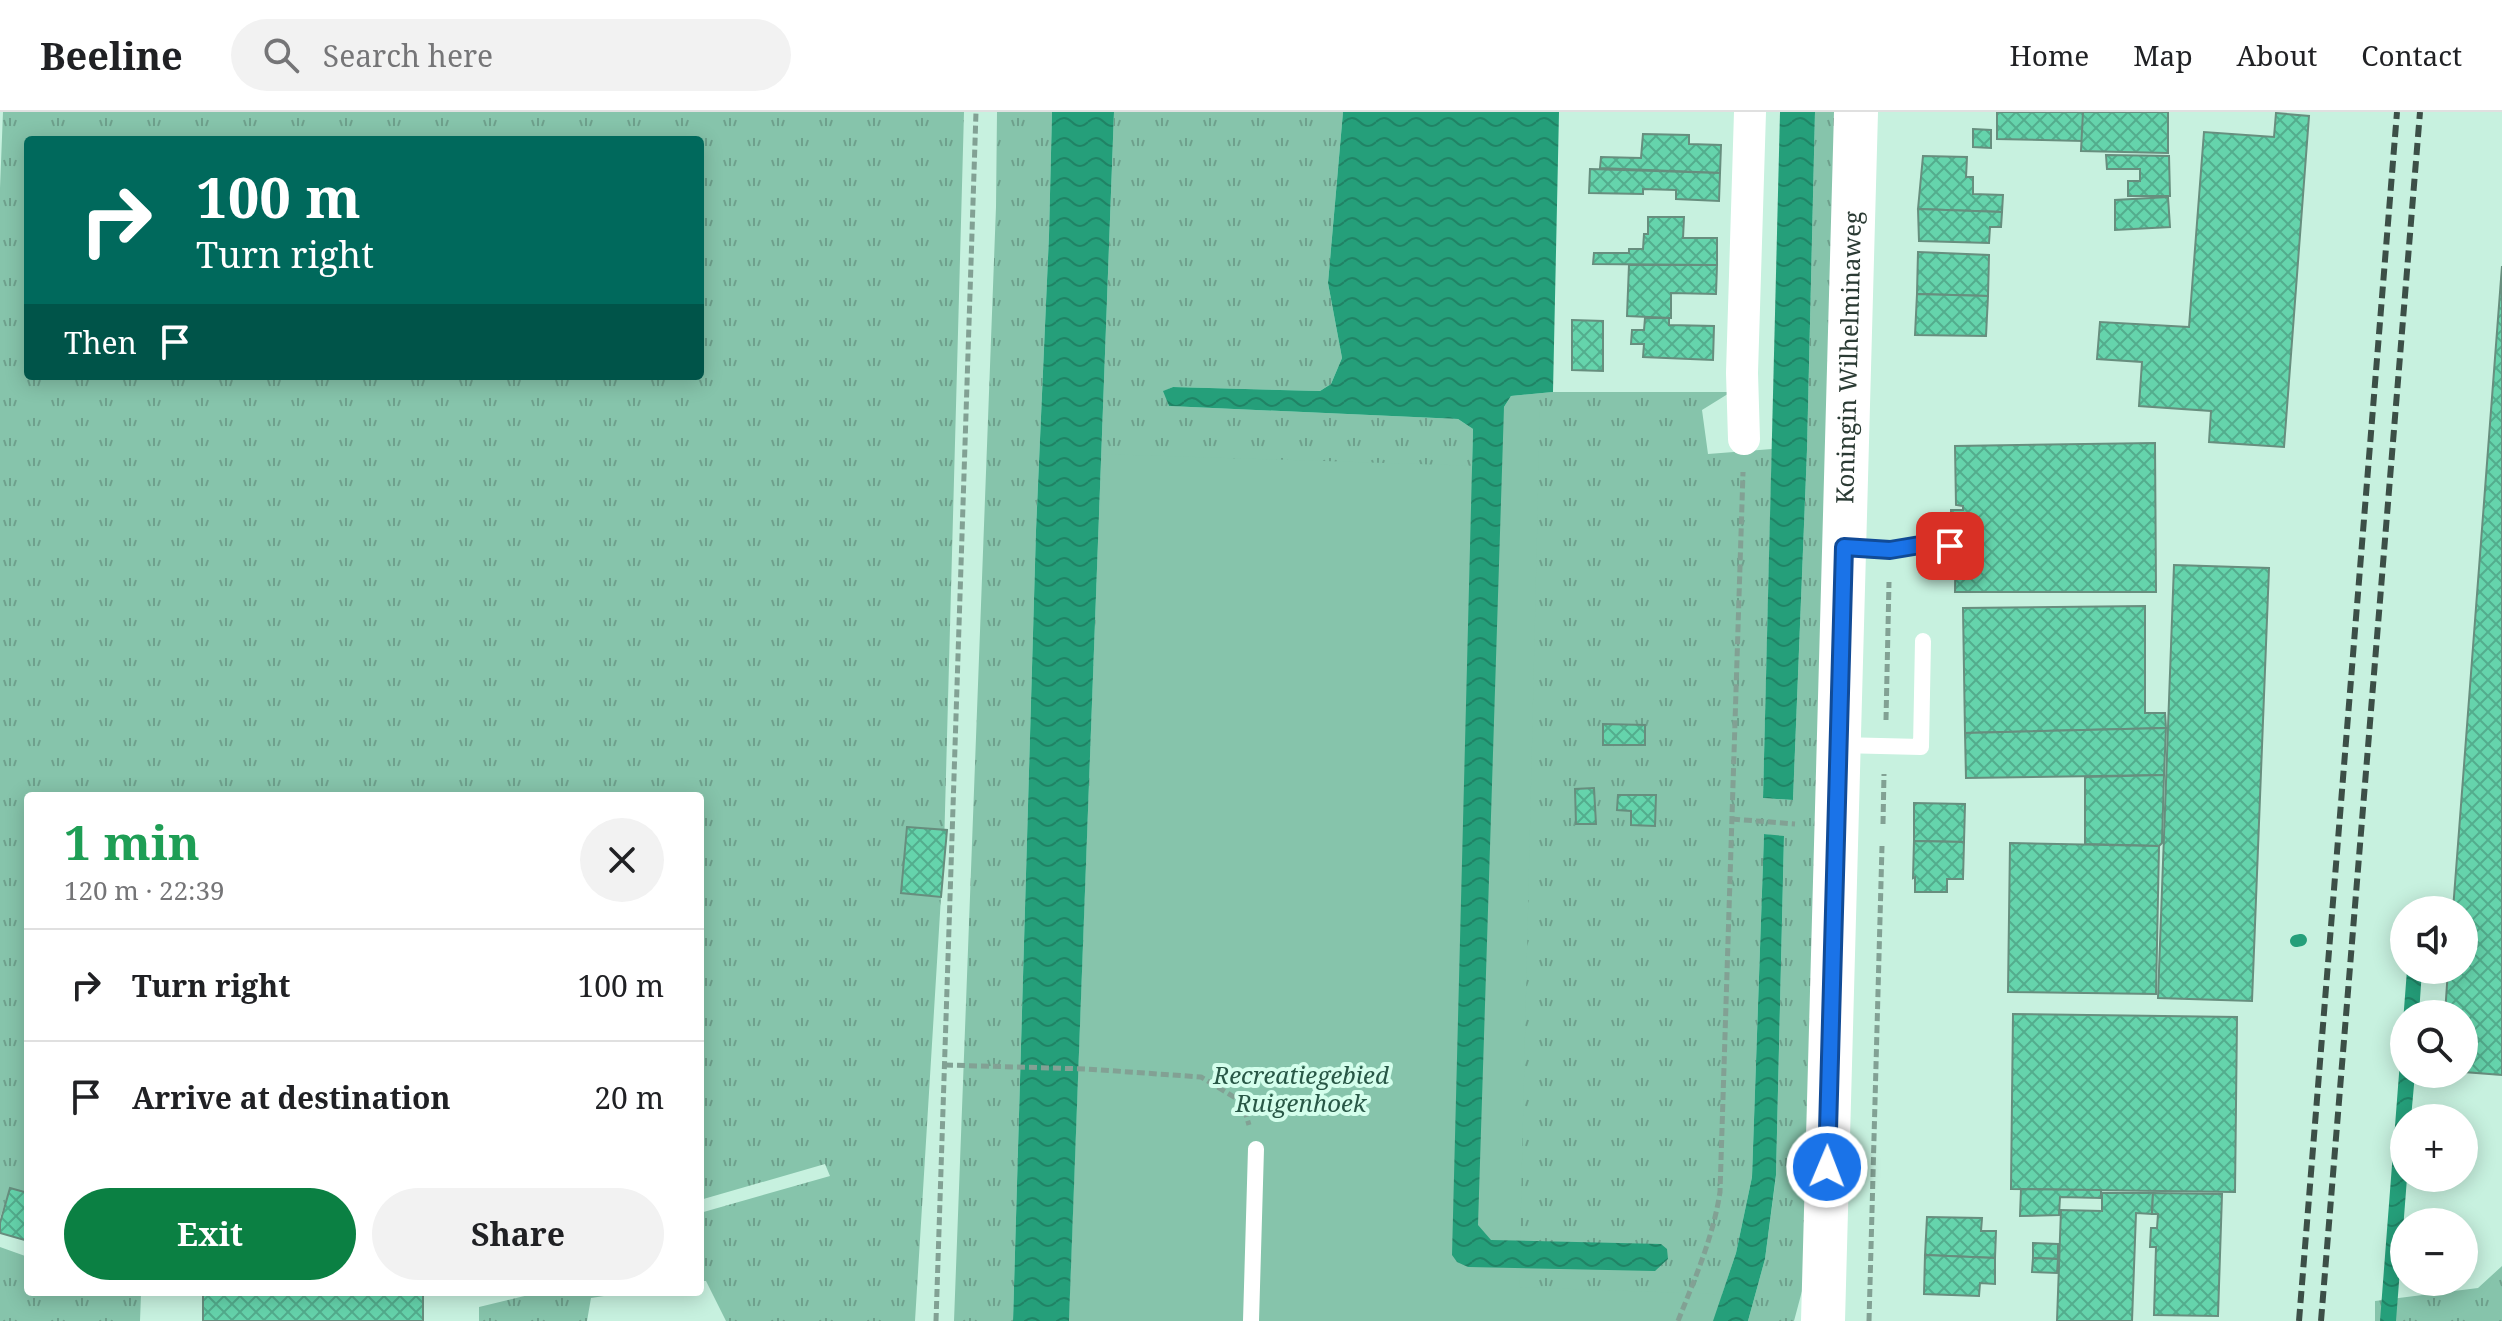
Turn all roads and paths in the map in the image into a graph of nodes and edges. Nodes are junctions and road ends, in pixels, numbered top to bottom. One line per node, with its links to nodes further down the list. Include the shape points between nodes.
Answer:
1 (976, 112): 9 (path)
2 (1750, 112): 4 (street)
3 (1856, 112): 6 (main road, Koningin Wilhelminaweg)
4 (1744, 439): 13 (path, via 1720,1192 1710,1239)
5 (1950, 546): 6 (lane)
6 (1844, 547): 8 (main road, Koningin Wilhelminaweg)
7 (1923, 641): 8 (lane, via 1921,747)
8 (1839, 745): 14 (main road, Koningin Wilhelminaweg)
9 (945, 1065): 10 (path, via 1201,1077 1242,1102); 11 (path)
10 (1256, 1149): 12 (lane)
11 (936, 1321)
12 (1251, 1321)
13 (1678, 1321)
14 (1823, 1321)

